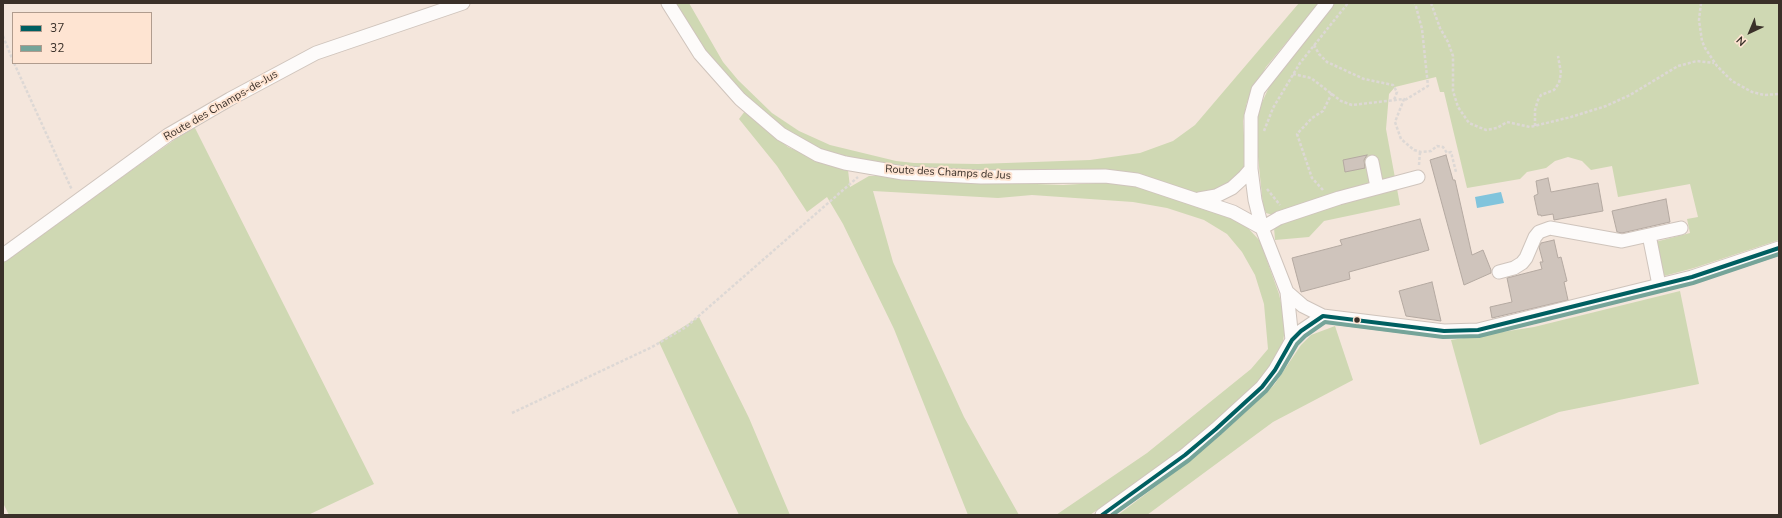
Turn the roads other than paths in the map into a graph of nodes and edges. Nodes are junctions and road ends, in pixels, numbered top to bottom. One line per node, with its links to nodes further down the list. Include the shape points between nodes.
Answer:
1 (463, 3): 13 (street, Route des Champs-de-Jus, via 339,44 295,63 168,135)
2 (668, 3): 8 (street, Route des Champs de Jus, via 709,66 740,99 781,134 812,152 845,163 903,173 981,177 1119,178 1151,183)
3 (1327, 3): 5 (street, via 1258,90 1251,116)
4 (1372, 162): 7 (street)
5 (1251, 169): 8 (street, via 1232,188 1216,196); 9 (street)
6 (1418, 177): 7 (street)
7 (1377, 187): 9 (street, via 1279,218)
8 (1197, 199): 9 (street, Route des Champs de Jus, via 1233,212)
9 (1262, 228): 16 (street)
10 (1681, 228): 11 (street)
11 (1649, 235): 14 (street, via 1622,241 1550,228 1539,232 1522,262 1514,268); 15 (street)
12 (1779, 248): 15 (street, via 1692,277)
13 (3, 255)
14 (1499, 272)
15 (1659, 285): 17 (street, via 1478,330 1444,331)
16 (1287, 292): 17 (street, via 1302,306); 18 (street)
17 (1323, 316): 18 (street)
18 (1292, 340): 19 (street, via 1275,370 1242,405 1185,455)
19 (1102, 515)

